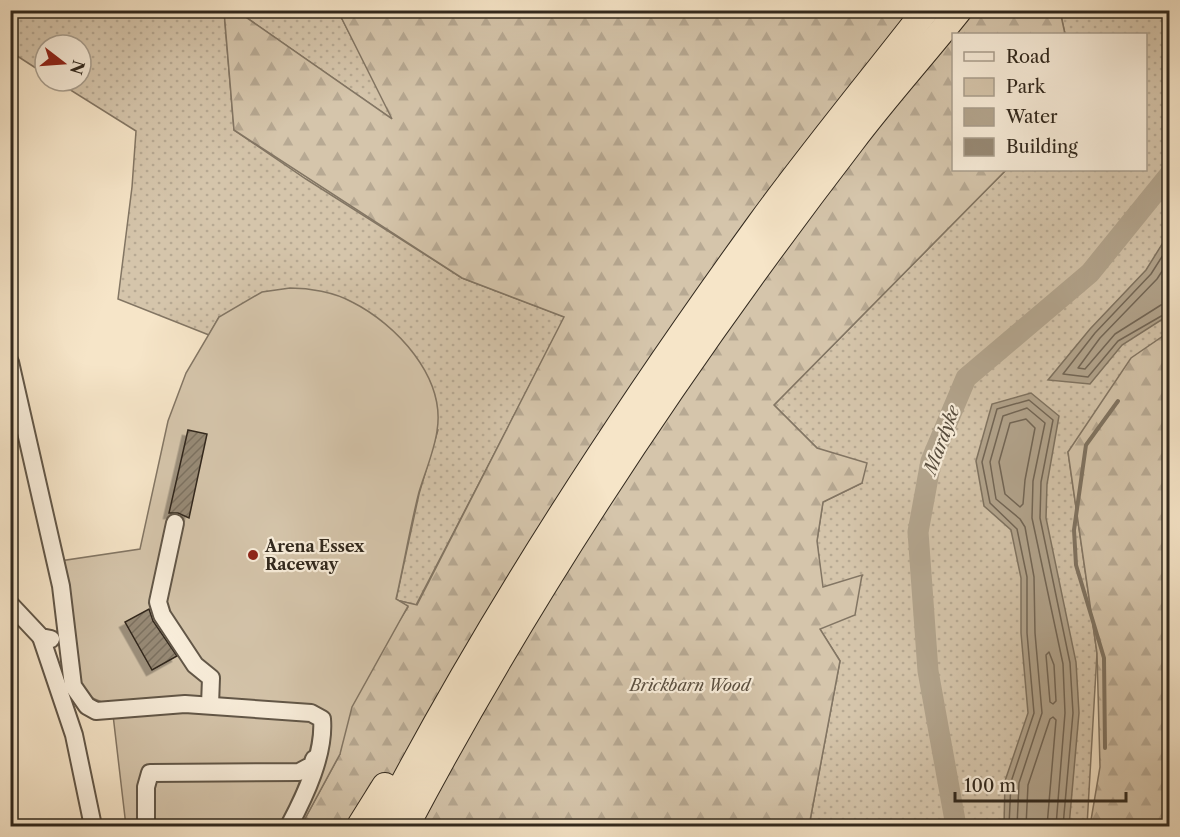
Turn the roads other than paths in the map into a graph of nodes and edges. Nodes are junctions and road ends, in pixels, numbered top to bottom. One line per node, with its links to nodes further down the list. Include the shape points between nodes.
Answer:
1 (926, 10): 5 (highway, via 760,222 641,391)
2 (959, 10): 6 (highway, via 853,140 681,374)
3 (10, 362): 9 (lane, via 61,586)
4 (175, 524): 10 (lane, via 158,602 162,615 195,665 211,678)
5 (530, 563): 15 (highway, via 491,614); 16 (highway)
6 (544, 585): 17 (highway); 18 (highway, via 527,634)
7 (10, 604): 8 (lane)
8 (41, 637): 9 (lane); 12 (lane, via 74,735)
9 (66, 638): 10 (lane, via 73,686 87,706 96,711)
10 (210, 705): 11 (lane, via 311,713 322,719)
11 (320, 747): 13 (lane, via 312,765 299,772 150,773); 14 (lane)
12 (93, 826)
13 (146, 826)
14 (289, 826)
15 (360, 826)
16 (381, 826)
17 (406, 826)
18 (422, 826)

